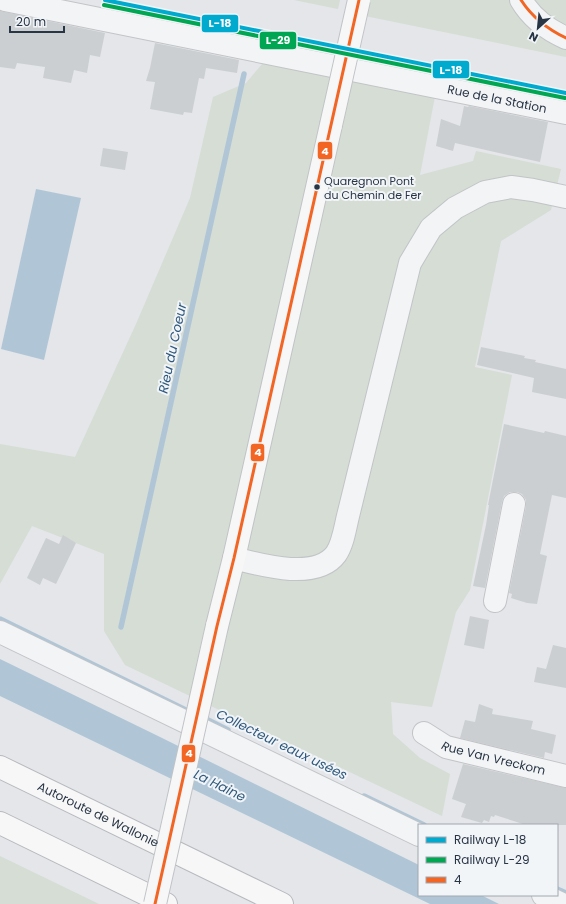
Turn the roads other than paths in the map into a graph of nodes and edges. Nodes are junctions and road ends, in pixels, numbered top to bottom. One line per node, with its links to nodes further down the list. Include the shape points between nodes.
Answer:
1 (5, 0): 5 (street, Rue de la Station)
2 (359, 0): 8 (main road, bridge)
3 (521, 0): 4 (street, via 533,16)
4 (566, 38)
5 (566, 113)
6 (566, 197): 8 (street, via 511,187 485,192 455,208 431,228 410,263 348,516 336,554 328,562 315,568 300,569 282,569)
7 (514, 504): 9 (street)
8 (234, 558): 17 (main road, bridge)
9 (495, 601)
10 (0, 632): 15 (street)
11 (424, 733): 13 (street, Rue Van Vreckom, via 446,747)
12 (0, 767): 19 (main road, Autoroute de Wallonie)
13 (566, 776)
14 (0, 823): 18 (main road)
15 (418, 835)
16 (545, 896): 20 (street)
17 (154, 904)
18 (166, 904)
19 (282, 904)
20 (562, 904)

